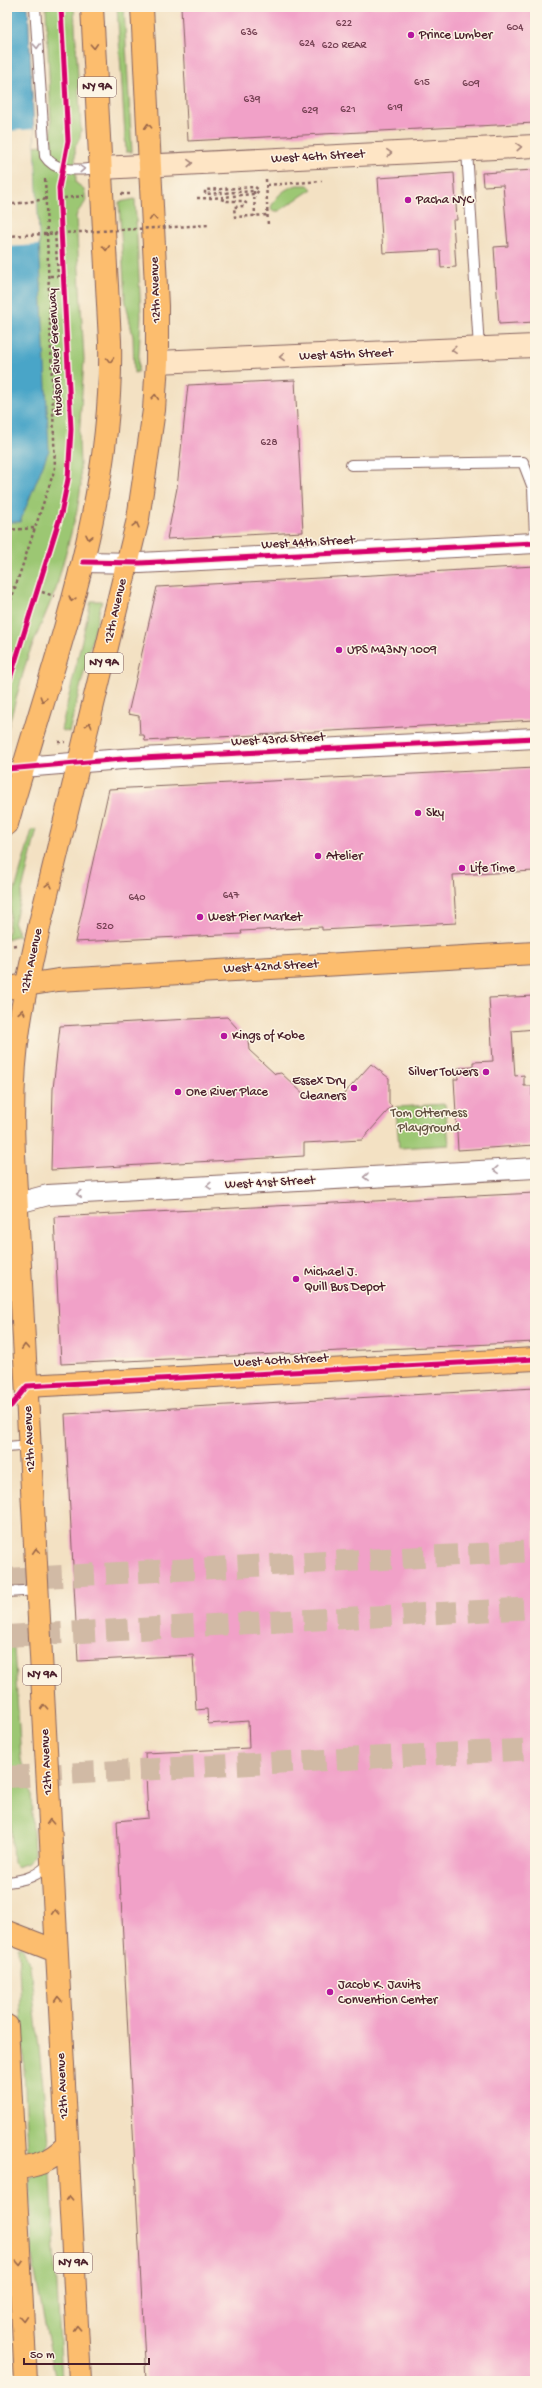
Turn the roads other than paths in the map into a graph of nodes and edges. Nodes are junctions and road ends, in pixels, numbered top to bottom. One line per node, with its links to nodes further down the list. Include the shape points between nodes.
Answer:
1 (35, 7): 7 (lane, one-way to 7, via 43,151 48,160 62,168)
2 (92, 7): 7 (main road, NY 9A, one-way to 7)
3 (142, 7): 6 (main road, 12th Avenue / NY 9A, one-way to 3)
4 (535, 146): 5 (main road, West 46th Street, one-way to 4)
5 (467, 150): 6 (main road, West 46th Street, one-way to 5); 9 (lane)
6 (151, 165): 7 (main road, West 46th Street); 10 (main road, 12th Avenue / NY 9A, one-way to 6)
7 (101, 168): 14 (main road, NY 9A, one-way to 14, via 110,384 99,485)
8 (535, 346): 9 (main road, West 45th Street)
9 (479, 349): 10 (main road, West 45th Street, one-way to 10)
10 (157, 362): 15 (main road, 12th Avenue / NY 9A, one-way to 10, via 147,463)
11 (351, 465): 12 (lane, via 523,462 533,488)
12 (535, 536)
13 (535, 543): 15 (street, West 44th Street)
14 (83, 562): 15 (street, West 44th Street); 18 (main road, NY 9A, one-way to 18)
15 (127, 563): 17 (main road, 12th Avenue / NY 9A, one-way to 15)
16 (535, 738): 17 (street, West 43rd Street)
17 (80, 763): 18 (street, West 43rd Street); 21 (main road, 12th Avenue / NY 9A, one-way to 17, via 40,923)
18 (15, 768): 19 (main road, NY 9A)
19 (7, 824)
20 (535, 953): 21 (main road, West 42nd Street, via 58,980)
21 (17, 986): 22 (main road, 12th Avenue / NY 9A, one-way to 21, via 19,1024)
22 (10, 1158): 24 (main road, 12th Avenue / NY 9A)
23 (535, 1168): 24 (street, West 41st Street, one-way to 24, via 48,1195)
24 (12, 1204): 26 (main road, 12th Avenue / NY 9A, one-way to 24)
25 (535, 1359): 26 (main road, West 40th Street)
26 (27, 1386): 27 (main road, 12th Avenue / NY 9A)
27 (30, 1445): 28 (lane); 29 (main road, 12th Avenue / NY 9A, one-way to 27)
28 (7, 1446)
29 (38, 1590): 30 (lane); 31 (main road, 12th Avenue / NY 9A, one-way to 29)
30 (7, 1592)
31 (52, 1861): 32 (lane, via 32,1877); 34 (main road, 12th Avenue / NY 9A, one-way to 31)
32 (7, 1882)
33 (7, 1932): 34 (main road)
34 (56, 1951): 36 (main road, 12th Avenue / NY 9A, one-way to 34)
35 (7, 2026): 37 (main road)
36 (66, 2146): 37 (main road, via 38,2166); 39 (main road, 12th Avenue / NY 9A, one-way to 36)
37 (15, 2168): 38 (main road, one-way to 38)
38 (26, 2381)
39 (80, 2381)

